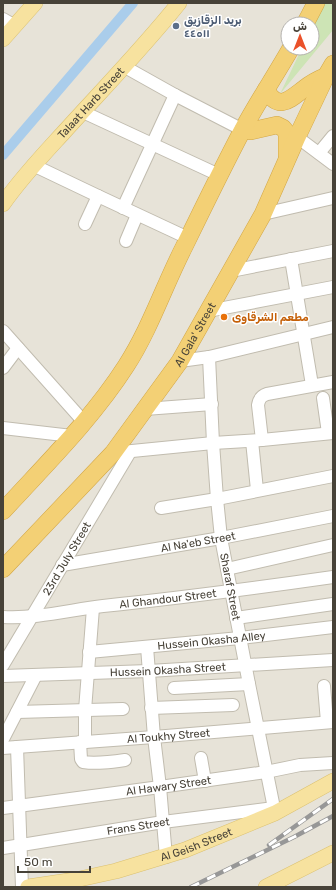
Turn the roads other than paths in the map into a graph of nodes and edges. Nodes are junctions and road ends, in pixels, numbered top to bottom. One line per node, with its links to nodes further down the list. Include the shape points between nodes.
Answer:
1 (35, 3): 5 (main road)
2 (179, 3): 8 (main road, Talaat Harb Street)
3 (316, 3): 4 (highway)
4 (309, 16)
5 (6, 22): 6 (main road)
6 (3, 39)
7 (287, 56): 10 (highway)
8 (125, 67): 11 (street); 12 (main road, Talaat Harb Street)
9 (330, 70): 10 (highway, via 290,100 276,101); 15 (highway, Al Gala' Street)
10 (266, 90): 13 (highway)
11 (175, 95): 13 (street); 16 (street)
12 (83, 112): 16 (street); 20 (main road, Talaat Harb Street)
13 (243, 130): 18 (highway, via 251,131 278,125 283,128 287,133); 21 (highway)
14 (333, 136): 17 (street)
15 (297, 137): 17 (street); 18 (highway, Al Gala' Street)
16 (152, 144): 21 (street); 25 (street)
17 (319, 153): 19 (street)
18 (293, 160): 26 (highway, Al Gala' Street)
19 (333, 164)
20 (33, 165): 22 (street); 24 (main road, Talaat Harb Street)
21 (219, 175): 29 (highway)
22 (98, 196): 25 (street); 28 (street)
23 (333, 198): 26 (street)
24 (3, 204)
25 (123, 208): 27 (street)
26 (263, 214): 33 (highway, Al Gala' Street)
27 (137, 215): 29 (street); 30 (street)
28 (85, 224)
29 (188, 238): 49 (highway, via 127,364)
30 (126, 241)
31 (333, 251): 32 (street)
32 (291, 259): 33 (street); 35 (street)
33 (231, 271): 36 (highway, Al Gala' Street)
34 (333, 287): 35 (street)
35 (296, 294): 36 (street); 39 (street)
36 (208, 311): 42 (highway, Al Gala' Street)
37 (333, 327): 39 (street)
38 (3, 331): 40 (street)
39 (303, 334): 41 (street); 45 (street)
40 (18, 348): 43 (street); 49 (street)
41 (209, 357): 42 (street); 47 (street, Sharaf Street)
42 (180, 361): 48 (highway, Al Gala' Street)
43 (3, 368)
44 (333, 382): 45 (street)
45 (312, 385): 53 (street, via 262,396 258,405)
46 (323, 398): 51 (street)
47 (212, 404): 48 (street); 54 (street, Sharaf Street)
48 (145, 409): 56 (highway, Al Gala' Street)
49 (84, 422): 52 (highway)
50 (3, 428): 52 (street)
51 (330, 433): 53 (street)
52 (72, 436): 61 (highway)
53 (257, 440): 54 (street); 58 (street)
54 (213, 443): 55 (street); 59 (street, Sharaf Street)
55 (130, 452): 56 (street); 65 (street, 23rd July Street)
56 (113, 453): 66 (highway, Al Gala' Street)
57 (333, 476): 58 (street)
58 (258, 490): 59 (street)
59 (217, 498): 60 (street); 63 (street, Sharaf Street)
60 (161, 508)
61 (3, 511)
62 (333, 516): 63 (street, Al Na'eb Street)
63 (221, 538): 65 (street, Al Na'eb Street); 67 (street, Sharaf Street)
64 (333, 545): 67 (street)
65 (62, 565): 72 (street, 23rd July Street)
66 (3, 569)
67 (227, 569): 69 (street, Sharaf Street)
68 (333, 577): 69 (street, Al Ghandour Street)
69 (231, 592): 71 (street, Al Ghandour Street); 74 (street, Sharaf Street)
70 (333, 604): 74 (street)
71 (93, 608): 72 (street, Al Ghandour Street); 78 (street)
72 (32, 616): 73 (street, Al Ghandour Street); 80 (street, 23rd July Street)
73 (3, 618)
74 (236, 618): 76 (street, Sharaf Street)
75 (333, 626): 76 (street, Hussein Okasha Alley)
76 (240, 638): 77 (street, Hussein Okasha Alley); 81 (street, Sharaf Street)
77 (147, 647): 78 (street, Hussein Okasha Alley); 82 (street)
78 (89, 652): 83 (street)
79 (333, 660): 81 (street, Hussein Okasha Street)
80 (3, 665)
81 (245, 665): 82 (street, Hussein Okasha Street); 86 (street, Sharaf Street)
82 (148, 671): 83 (street, Hussein Okasha Street); 90 (street)
83 (88, 673): 84 (street, Hussein Okasha Street); 92 (street)
84 (36, 675): 85 (street, Hussein Okasha Street); 93 (street)
85 (3, 676)
86 (249, 684): 88 (street); 95 (street, Sharaf Street)
87 (324, 686): 94 (street)
88 (174, 688)
89 (233, 705): 90 (street)
90 (151, 708): 96 (street)
91 (123, 709): 92 (street)
92 (85, 710): 93 (street); 98 (street)
93 (16, 712): 97 (street)
94 (330, 722): 95 (street, Al Toukhy Street)
95 (258, 728): 96 (street, Al Toukhy Street); 104 (street, Sharaf Street)
96 (154, 737): 98 (street, Al Toukhy Street); 107 (street)
97 (3, 739)
98 (83, 742): 99 (street, Al Toukhy Street); 102 (street, via 83,762)
99 (17, 747): 100 (street, Al Toukhy Street); 108 (street)
100 (3, 748)
101 (201, 758): 105 (street)
102 (125, 760)
103 (333, 763): 104 (street, Al Hawary Street)
104 (266, 772): 105 (street, Al Hawary Street); 110 (street, Sharaf Street)
105 (205, 781): 107 (street, Al Hawary Street)
106 (333, 781): 110 (main road, Al Geish Street)
107 (160, 787): 108 (street, Al Hawary Street); 111 (street)
108 (19, 806): 109 (street, Al Hawary Street); 112 (street)
109 (3, 808)
110 (274, 810): 111 (street, Frans Street); 115 (main road, Al Geish Street)
111 (163, 822): 112 (street, Frans Street); 115 (street)
112 (20, 845): 113 (street, Frans Street); 117 (street)
113 (3, 848)
114 (333, 853): 116 (main road)
115 (166, 856): 118 (main road, Al Geish Street, via 116,871)
116 (270, 886)
117 (22, 887)
118 (28, 887)

